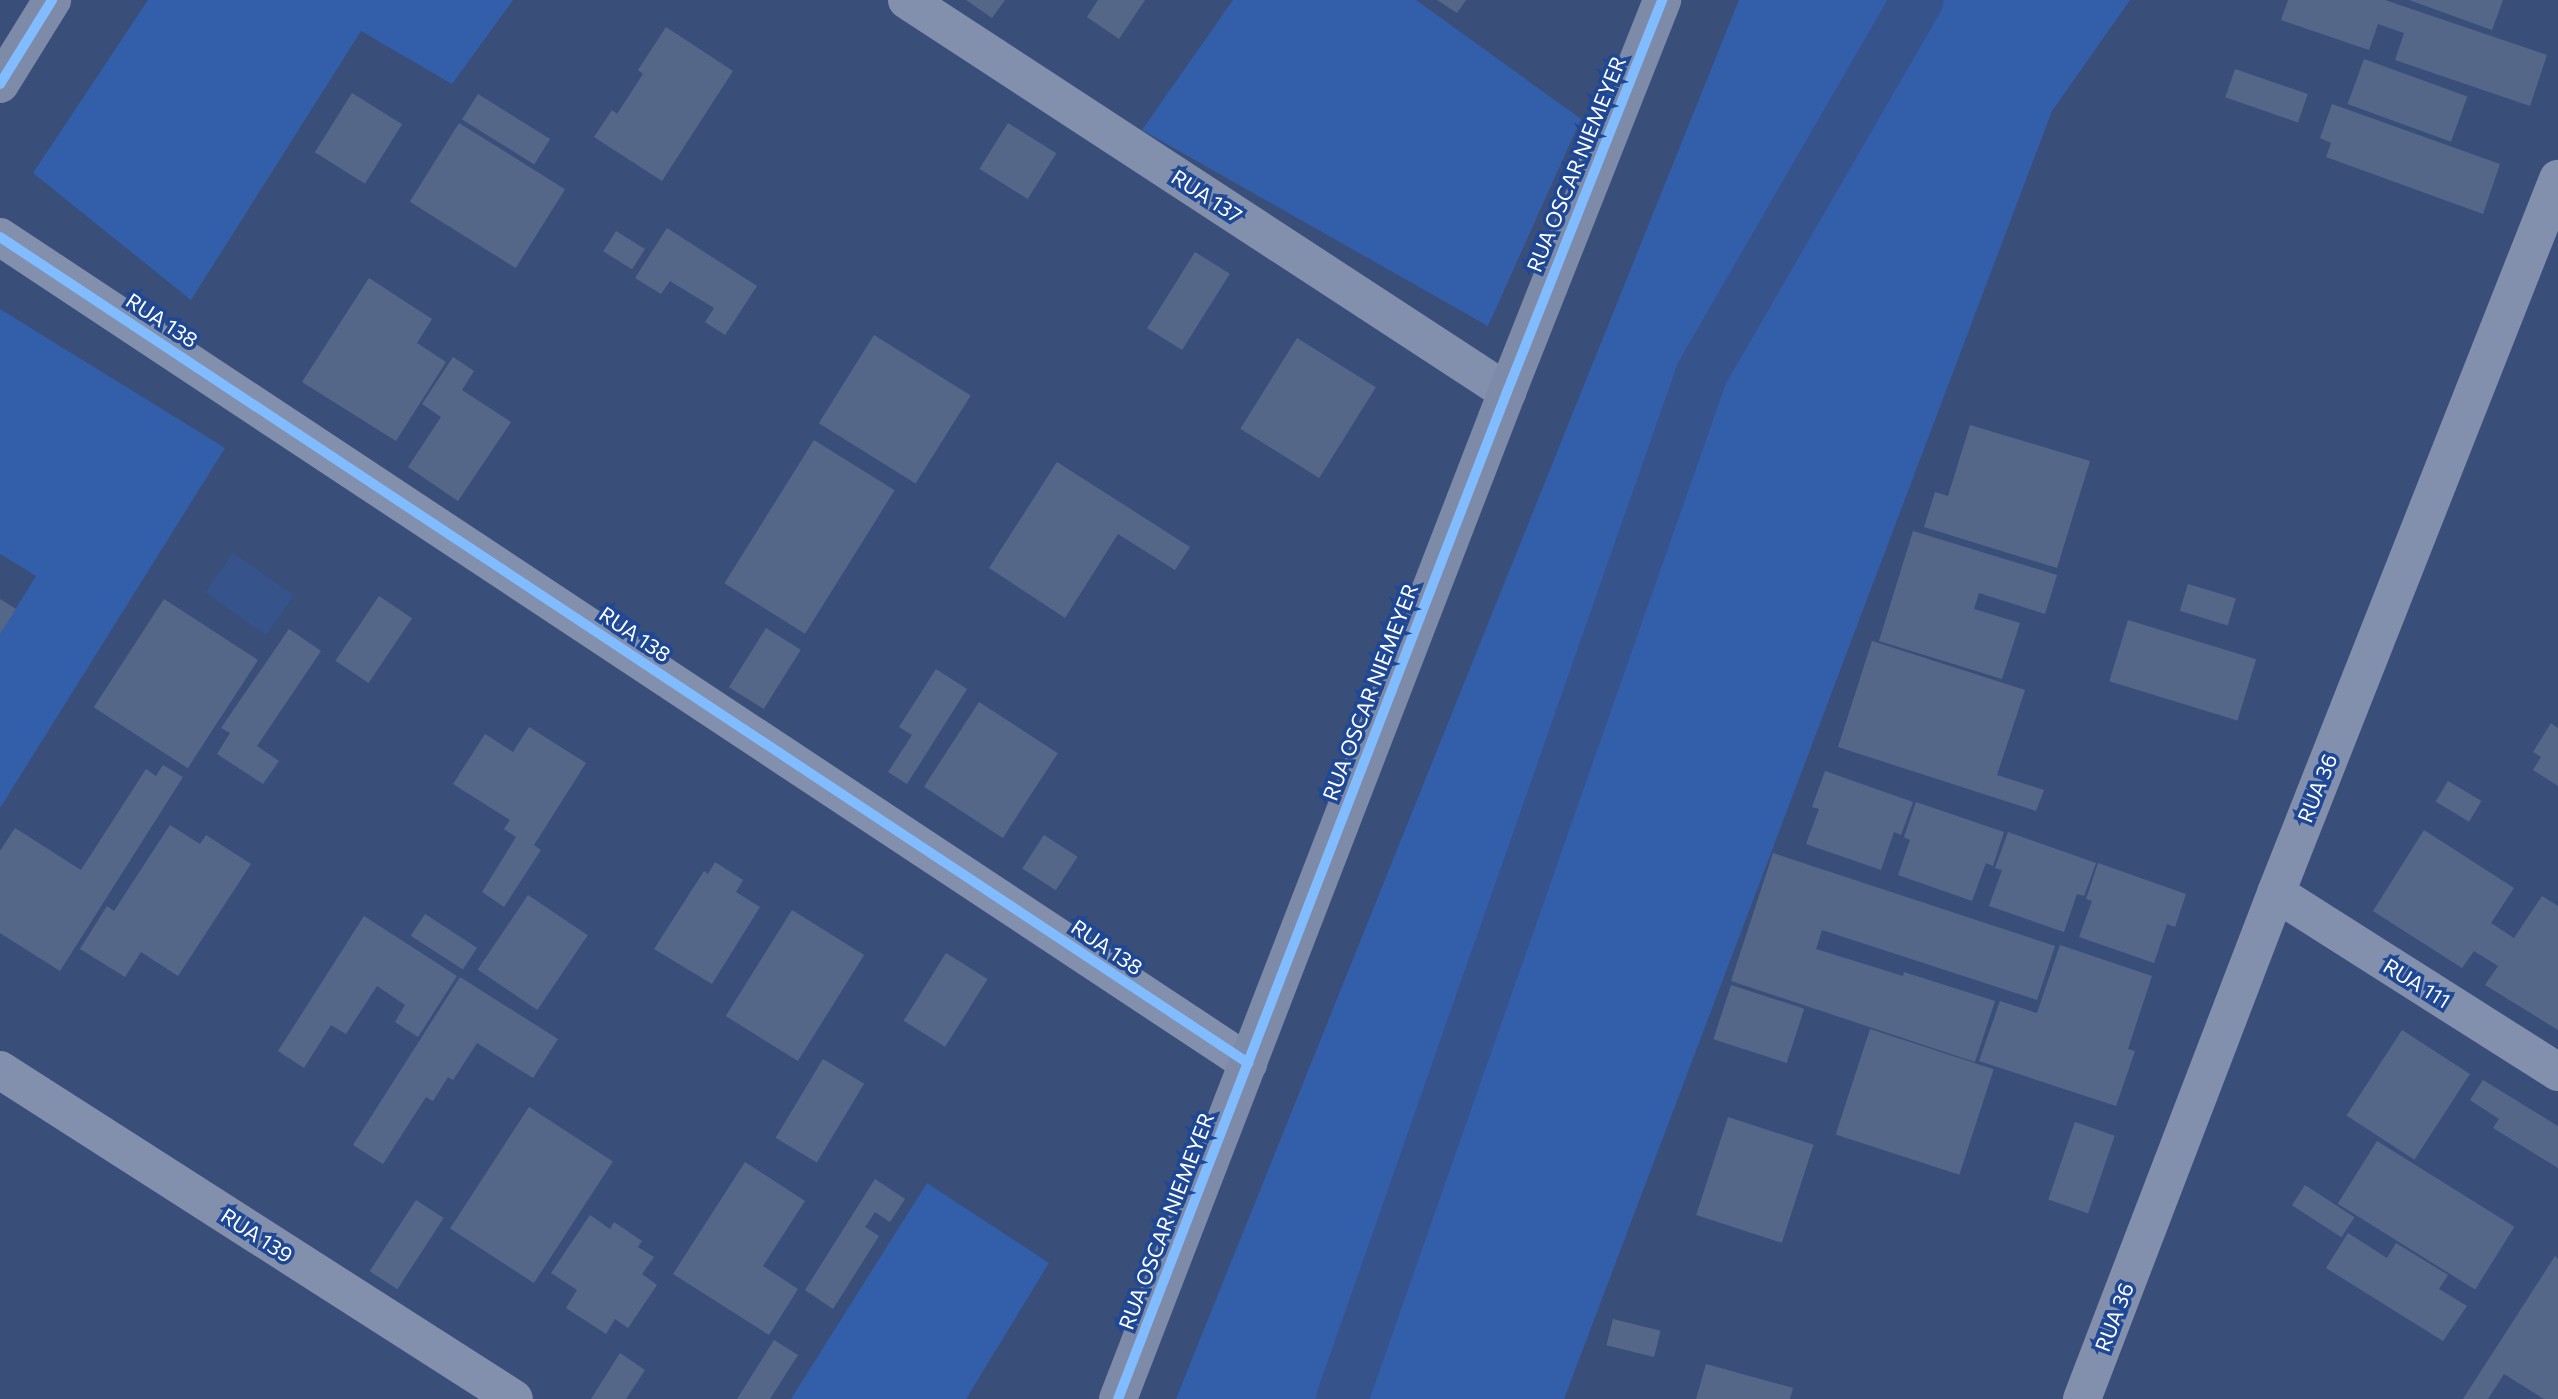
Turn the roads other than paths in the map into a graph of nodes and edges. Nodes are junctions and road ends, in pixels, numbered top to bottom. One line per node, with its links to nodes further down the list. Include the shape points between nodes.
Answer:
1 (52, 0): 4 (street)
2 (907, 0): 8 (street, RUA 137)
3 (1662, 0): 8 (street, RUA OSCAR NIEMEYER)
4 (0, 84)
5 (2558, 179): 7 (street, RUA 36)
6 (0, 237): 10 (street, RUA 138)
7 (2547, 243): 9 (street, RUA 36)
8 (1507, 391): 10 (street, RUA OSCAR NIEMEYER)
9 (2276, 893): 12 (street, RUA 111); 15 (street, RUA 36)
10 (1248, 1063): 14 (street, RUA OSCAR NIEMEYER)
11 (0, 1070): 13 (street, RUA 139)
12 (2558, 1072)
13 (514, 1399)
14 (1118, 1399)
15 (2082, 1399)

